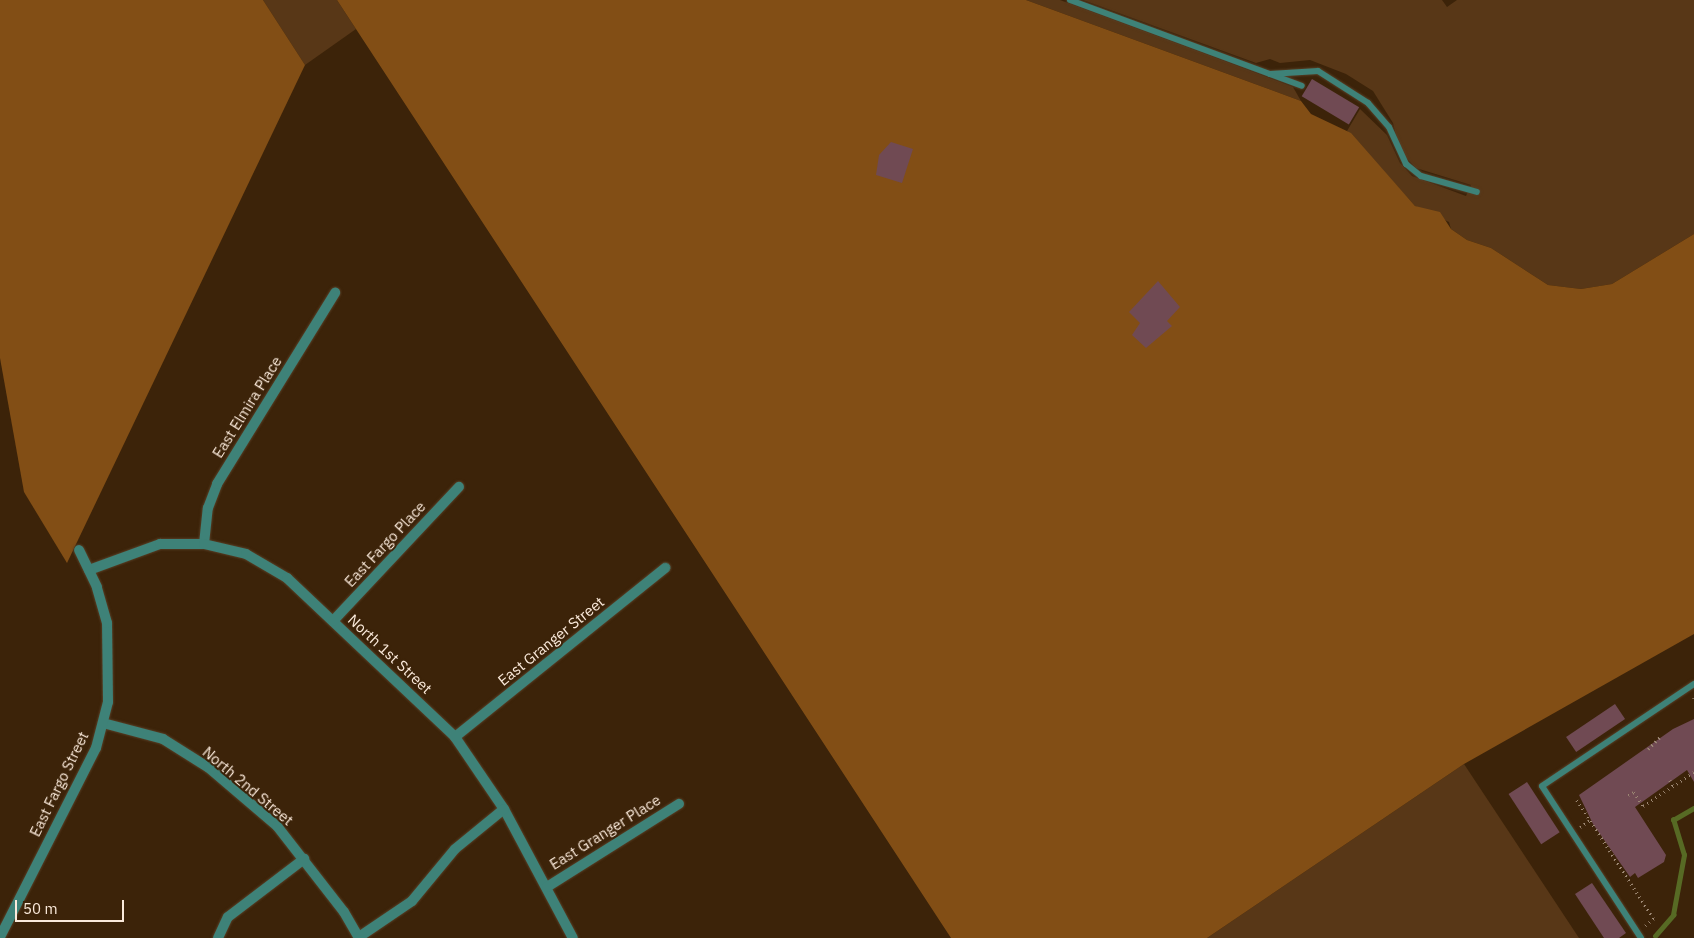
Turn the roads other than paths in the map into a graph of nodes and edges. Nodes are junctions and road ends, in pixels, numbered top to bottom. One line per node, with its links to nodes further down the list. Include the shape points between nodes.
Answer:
1 (1070, 0): 2 (lane)
2 (1270, 74): 3 (lane); 4 (lane, via 1318,71 1368,103 1389,127 1406,164 1421,176)
3 (1302, 86)
4 (1477, 192)
5 (335, 292): 7 (street, East Elmira Place, via 217,484 208,508)
6 (459, 488): 11 (street, East Fargo Place)
7 (204, 544): 10 (street, North 1st Street, via 160,544); 11 (street, North 1st Street, via 246,554 287,578)
8 (79, 550): 10 (street, East Fargo Street)
9 (665, 568): 14 (street, East Granger Street)
10 (89, 570): 13 (street, East Fargo Street, via 107,623 110,657)
11 (332, 621): 14 (street, North 1st Street)
12 (1694, 684): 23 (lane, via 1542,786)
13 (103, 723): 17 (street, North 2nd Street, via 163,739 209,768 277,826); 19 (street, East Fargo Street, via 96,748)
14 (455, 737): 16 (street, North 1st Street)
15 (679, 804): 18 (street, East Granger Place)
16 (504, 809): 18 (street, North 1st Street); 21 (street, via 454,849 412,901)
17 (304, 859): 20 (street, via 228,917); 21 (street, North 2nd Street, via 344,912)
18 (547, 887): 22 (street, North 1st Street)
19 (0, 937)
20 (218, 938)
21 (359, 938)
22 (573, 938)
23 (1641, 938)

